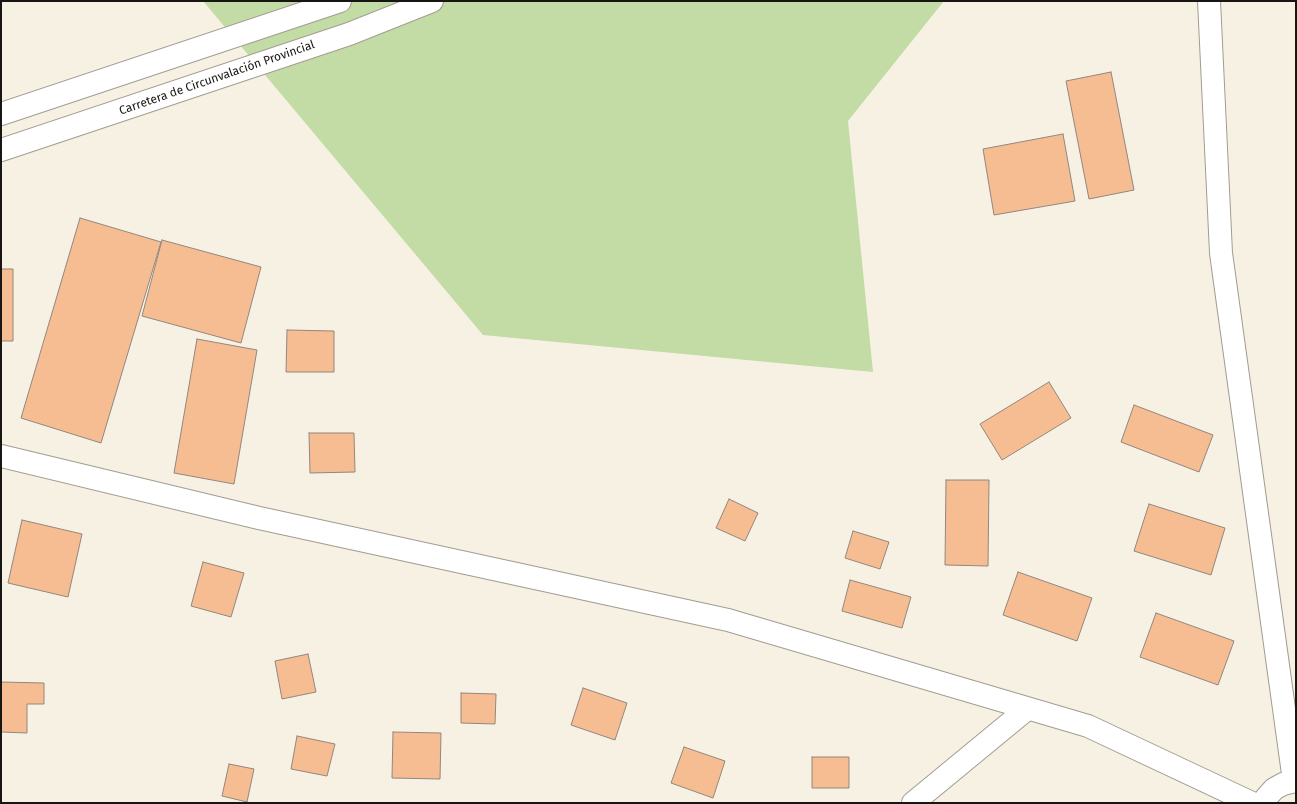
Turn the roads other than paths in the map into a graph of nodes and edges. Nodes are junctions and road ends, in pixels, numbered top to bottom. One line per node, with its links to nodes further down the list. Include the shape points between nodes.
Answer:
1 (340, 1): 4 (main road)
2 (432, 1): 5 (main road, Carretera de Circunvalación Provincial, via 349,34)
3 (1209, 1): 8 (main road, via 1221,253)
4 (1, 114)
5 (1, 150)
6 (1, 456): 7 (main road, via 259,518 728,620)
7 (1027, 709): 9 (main road); 10 (main road, via 1088,726)
8 (1295, 781): 11 (main road, via 1274,789)
9 (913, 803)
10 (1252, 803)
11 (1264, 803)

